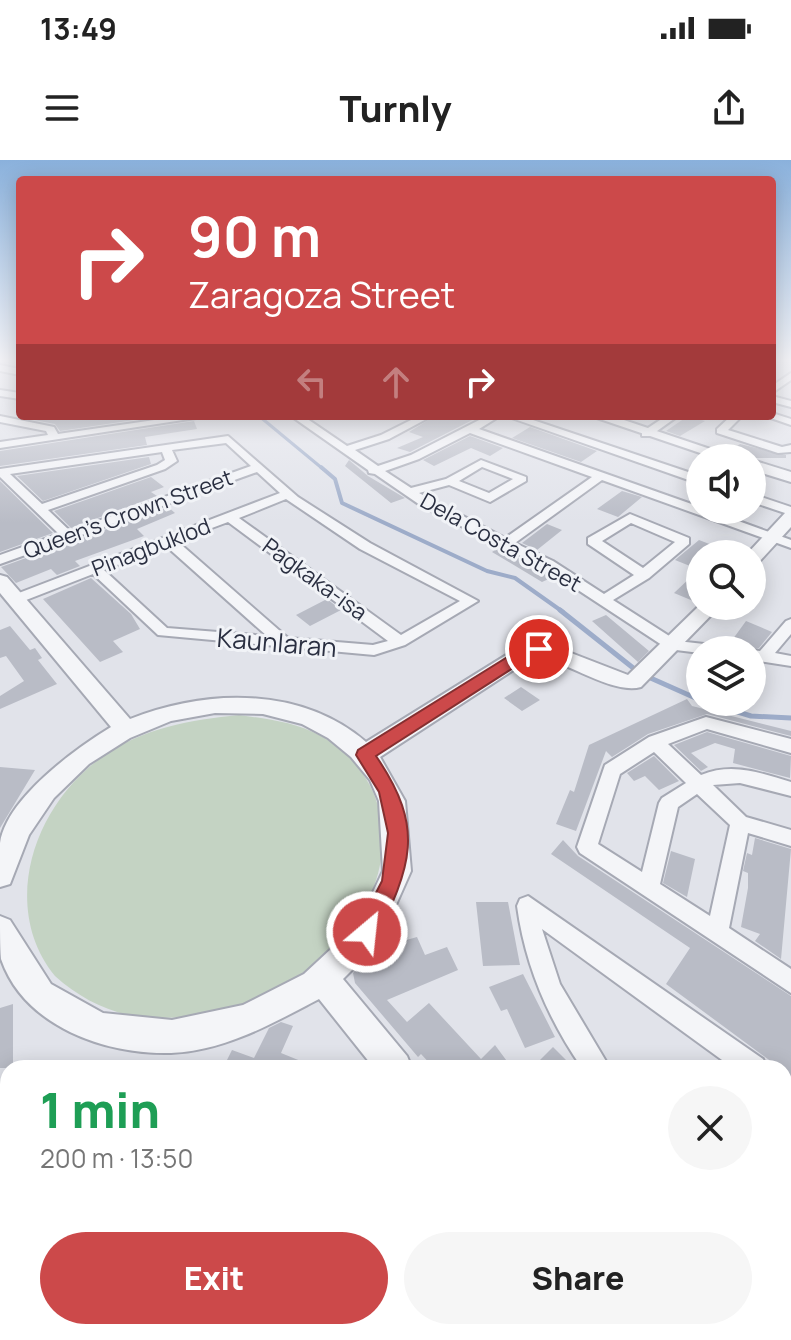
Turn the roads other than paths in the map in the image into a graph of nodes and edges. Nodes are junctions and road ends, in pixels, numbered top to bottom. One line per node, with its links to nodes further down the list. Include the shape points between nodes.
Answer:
1 (0, 419): 15 (street, via 50,429)
2 (137, 420): 12 (street)
3 (182, 420): 12 (street)
4 (302, 420): 21 (street, Dela Costa Street)
5 (419, 420): 21 (street)
6 (487, 420): 13 (street)
7 (523, 420): 26 (street)
8 (603, 420): 14 (street)
9 (610, 420): 14 (street)
10 (667, 420): 14 (street)
11 (733, 420): 20 (street, via 721,431 782,451)
12 (139, 427): 15 (street)
13 (470, 429): 23 (street); 27 (street)
14 (648, 433): 17 (street); 18 (street)
15 (55, 438): 16 (street)
16 (0, 445)
17 (686, 445)
18 (686, 446)
19 (166, 448): 22 (street, via 228,439); 25 (street); 33 (street, via 171,461 161,467)
20 (791, 448)
21 (345, 450): 23 (street, Dela Costa Street)
22 (256, 468): 31 (street); 37 (street, Queen's Crown Street)
23 (373, 471): 30 (street, Dela Costa Street)
24 (766, 471): 28 (street)
25 (1, 472): 33 (street)
26 (686, 475)
27 (601, 476): 38 (street); 40 (street)
28 (791, 479)
29 (450, 481): 29 (street, via 490,498 522,479 481,463); 30 (street)
30 (411, 492): 40 (street, Dela Costa Street)
31 (286, 495): 35 (street, Pinagbuklod); 52 (street, Kaunlaran, via 365,546 471,601)
32 (766, 503): 34 (street)
33 (40, 509): 37 (street)
34 (791, 511)
35 (230, 517): 39 (street, Pinagbuklod); 52 (street, Pagkaka-isa)
36 (791, 517): 38 (street)
37 (68, 536): 43 (street, Queen's Crown Street)
38 (772, 537): 41 (street); 42 (street)
39 (169, 541): 44 (street, Pinagbuklod); 51 (street)
40 (508, 542): 48 (street, Dela Costa Street)
41 (766, 544)
42 (791, 544)
43 (0, 560)
44 (95, 569): 47 (street, Pinagbuklod); 51 (street, Kaunlaran, via 163,632)
45 (644, 575): 45 (street, via 684,541 630,518 593,541); 48 (street)
46 (0, 581): 47 (street)
47 (16, 599): 58 (street)
48 (603, 600): 53 (street, Dela Costa Street)
49 (697, 620): 53 (street)
50 (791, 624): 55 (street)
51 (283, 642): 52 (street, Kaunlaran, via 374,650)
52 (400, 642)
53 (673, 645): 54 (street, Dela Costa Street); 61 (street, via 633,682 531,649)
54 (686, 647)
55 (766, 648)
56 (766, 657): 57 (street)
57 (791, 661)
58 (126, 730): 61 (street, via 184,710 261,706 329,727); 66 (street, via 82,756 43,790 14,833)
59 (655, 742): 60 (street, via 706,723); 62 (street); 67 (street, via 612,770 587,847)
60 (791, 746)
61 (365, 755): 70 (street, via 389,790 398,857 392,882 367,932)
62 (698, 783): 63 (street, via 728,772); 64 (street); 67 (street, via 669,803)
63 (791, 789)
64 (740, 823): 65 (street); 68 (street)
65 (791, 838)
66 (0, 875)
67 (649, 886): 68 (street)
68 (717, 933): 71 (street)
69 (2, 946): 70 (street, via 31,988 57,1009 89,1025 140,1036 196,1034 237,1024 277,1009)
70 (323, 979): 72 (street)
71 (791, 982)
72 (389, 1060)
73 (592, 1060): 74 (street, via 564,1020 547,980 532,941 528,906)
74 (743, 1060)

